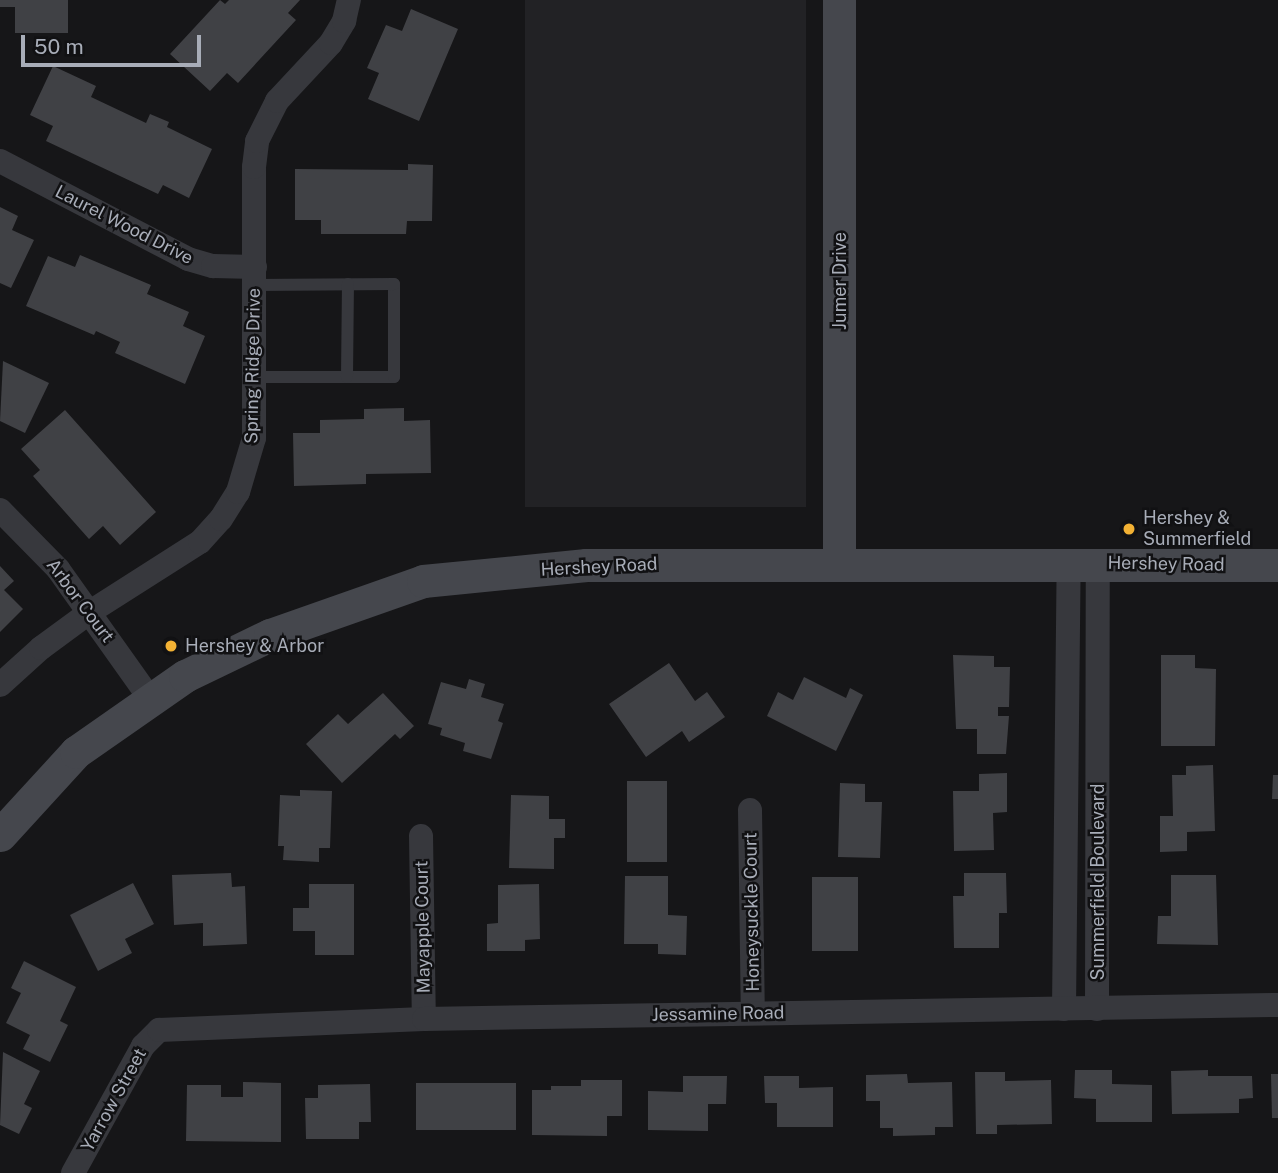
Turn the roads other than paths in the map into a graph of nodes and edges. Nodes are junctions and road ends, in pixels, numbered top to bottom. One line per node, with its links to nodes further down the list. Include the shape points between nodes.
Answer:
1 (349, 0): 4 (street, Spring Ridge Drive, via 331,43 277,101 257,141)
2 (839, 0): 9 (main road, Jumer Drive)
3 (0, 161): 4 (street, Laurel Wood Drive, via 188,259)
4 (255, 276): 5 (lane); 6 (street, Spring Ridge Drive)
5 (348, 284): 7 (lane); 7 (lane, via 394,284 394,377)
6 (254, 377): 7 (lane); 12 (street, Spring Ridge Drive, via 254,438 248,466 221,519 175,560)
7 (347, 377)
8 (0, 510): 12 (street, Arbor Court, via 58,569)
9 (839, 563): 10 (main road, Hershey Road); 14 (main road, Hershey Road, via 586,565 423,581 270,635 185,676)
10 (1084, 564): 11 (main road, Hershey Road); 15 (street, Summerfield Boulevard); 16 (street, Summerfield Boulevard)
11 (1278, 565)
12 (90, 612): 13 (street, Spring Ridge Drive); 14 (street, Arbor Court)
13 (0, 685)
14 (151, 700): 18 (main road, Hershey Road, via 76,752)
15 (1098, 755): 16 (street); 22 (street, Summerfield Boulevard)
16 (1067, 756): 21 (street, Summerfield Boulevard)
17 (750, 810): 23 (street, Honeysuckle Court)
18 (0, 835)
19 (421, 836): 24 (street, Mayapple Court)
20 (1278, 1005): 22 (street, Jessamine Road)
21 (1065, 1009): 22 (street, Jessamine Road); 23 (street, Jessamine Road)
22 (1097, 1009)
23 (753, 1013): 24 (street, Jessamine Road)
24 (424, 1019): 25 (street, Jessamine Road)
25 (159, 1030): 26 (street, Yarrow Street, via 143,1046)
26 (73, 1173)

